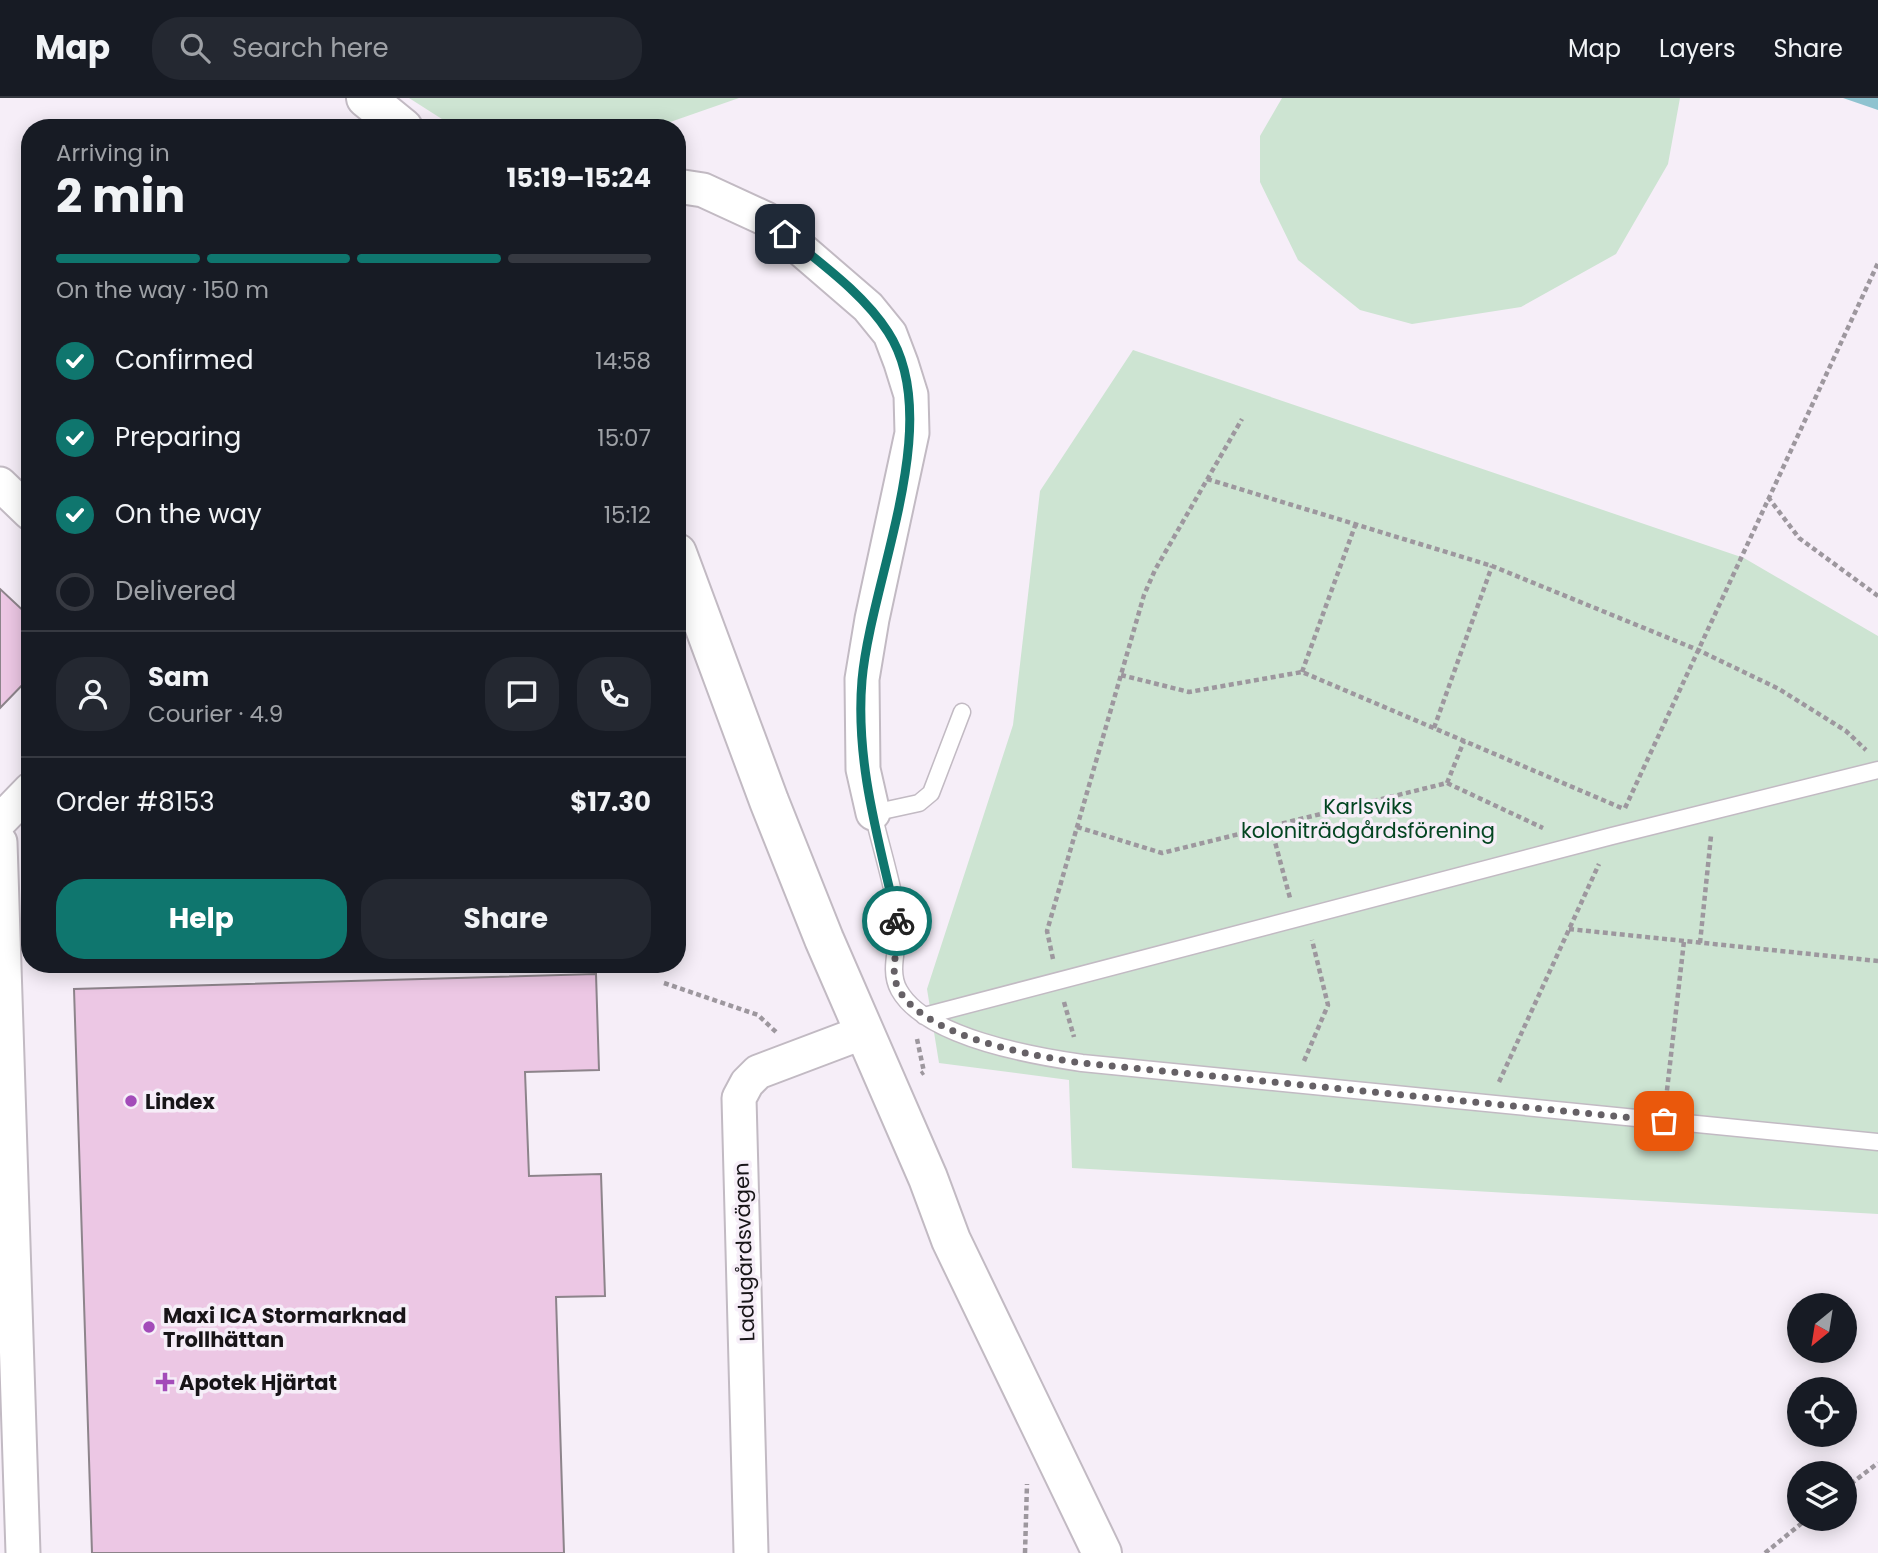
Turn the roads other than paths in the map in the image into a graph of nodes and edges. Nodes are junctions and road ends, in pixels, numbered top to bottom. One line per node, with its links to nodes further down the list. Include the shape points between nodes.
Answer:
1 (366, 98): 2 (street)
2 (391, 119)
3 (686, 187): 10 (street, via 703,190 766,219 868,307 890,334 911,395 912,433 862,679 863,769)
4 (0, 484): 5 (street)
5 (21, 504)
6 (686, 577): 14 (street, via 774,813)
7 (962, 712): 10 (lane, via 931,793 919,803)
8 (1878, 770): 13 (lane)
9 (21, 799): 11 (street)
10 (873, 813): 13 (lane, via 898,929 894,971 899,990)
11 (0, 821)
12 (0, 842): 16 (street)
13 (924, 1016): 15 (lane, via 1025,1055 1082,1063)
14 (864, 1032): 17 (street, Ladugårdsvägen, via 758,1072 739,1098); 18 (street, via 951,1240)
15 (1878, 1142)
16 (23, 1553)
17 (751, 1553)
18 (1102, 1553)

